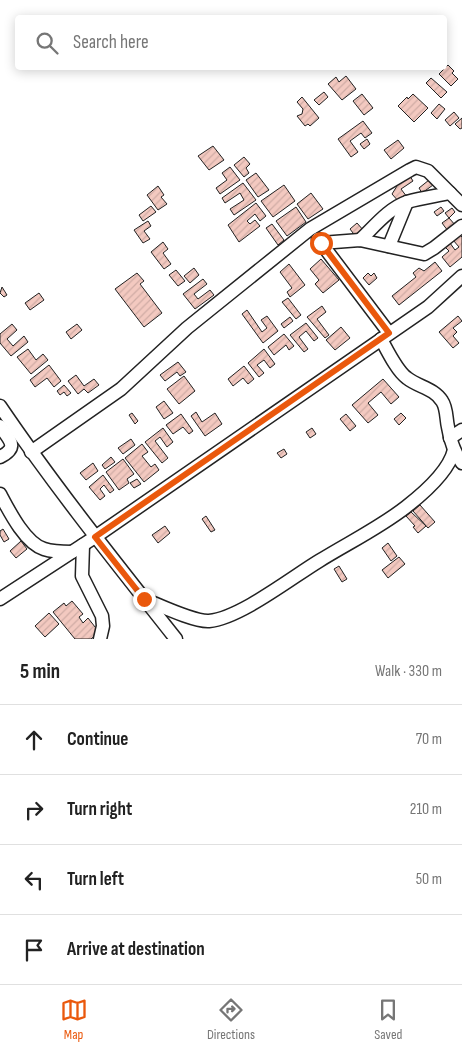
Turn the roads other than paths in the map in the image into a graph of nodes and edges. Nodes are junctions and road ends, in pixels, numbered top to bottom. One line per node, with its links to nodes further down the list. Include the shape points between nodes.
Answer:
1 (450, 193): 2 (street); 3 (street); 5 (street, via 428,171 416,167)
2 (408, 202): 6 (street); 8 (street)
3 (462, 205)
4 (462, 226): 8 (street, via 424,254)
5 (310, 229): 7 (street); 15 (street, via 187,328 121,389)
6 (360, 240): 7 (street); 8 (street)
7 (321, 243): 10 (street)
8 (389, 246)
9 (462, 276): 10 (street, via 428,307)
10 (385, 336): 14 (street, via 403,374 441,398); 19 (street)
11 (0, 406): 15 (street)
12 (0, 426): 16 (street, via 12,445 10,451)
13 (462, 430): 14 (street)
14 (452, 444): 17 (street); 23 (street, via 447,467 405,508 241,610 207,621)
15 (31, 452): 19 (street)
16 (0, 457)
17 (462, 463)
18 (0, 494): 21 (street, via 14,521 39,547)
19 (95, 537): 20 (street); 23 (street)
20 (84, 545): 21 (street); 24 (street, via 82,576 102,616)
21 (72, 552): 22 (street)
22 (0, 599)
23 (144, 599): 25 (street)
24 (100, 639)
25 (176, 639)

